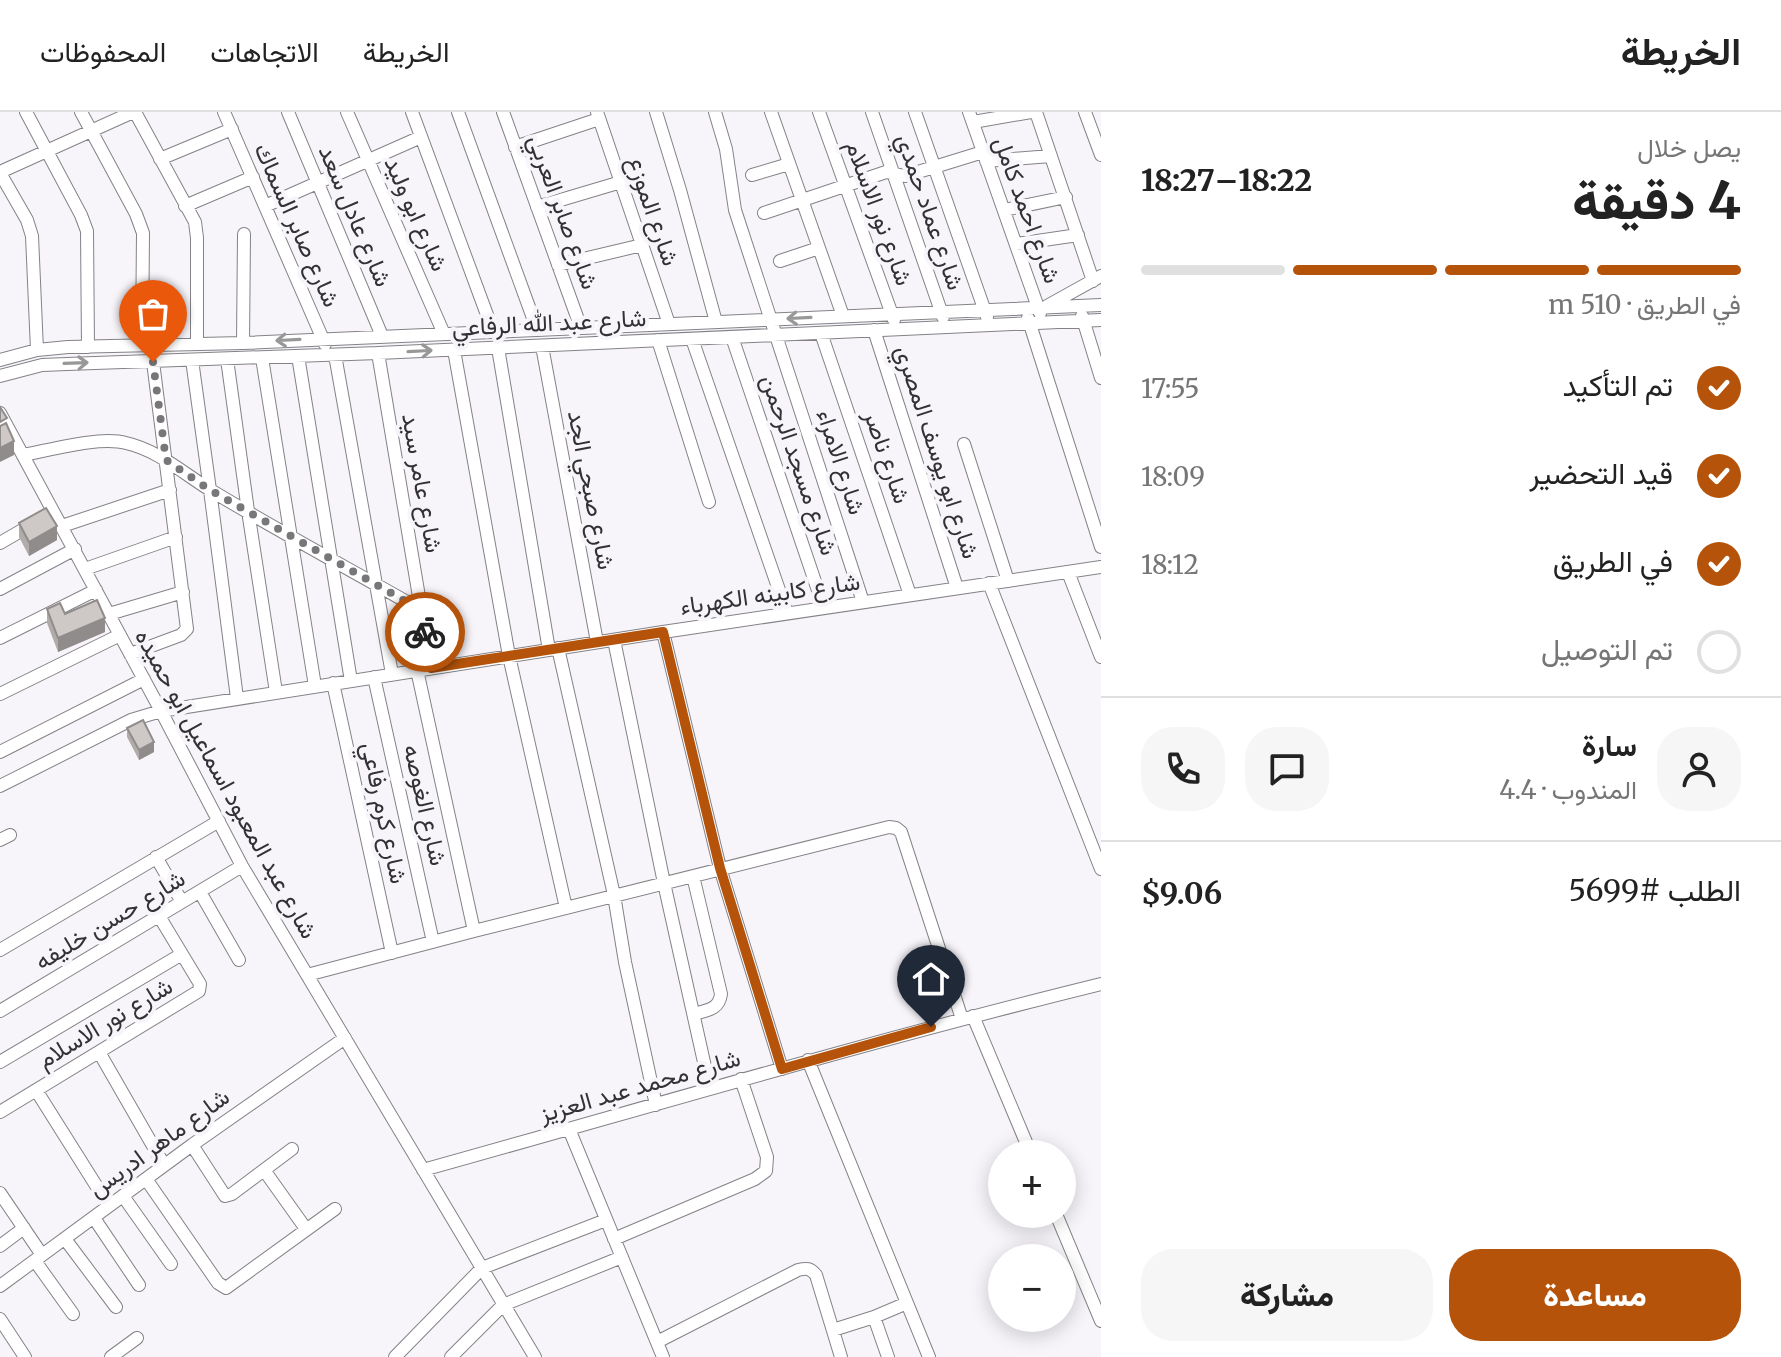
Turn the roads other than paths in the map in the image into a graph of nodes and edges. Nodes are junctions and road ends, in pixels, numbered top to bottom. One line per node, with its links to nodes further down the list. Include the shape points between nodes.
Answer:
1 (26, 112): 24 (street)
2 (81, 112): 21 (street)
3 (134, 112): 21 (street); 28 (street)
4 (224, 112): 20 (street, شارع صابر السماك)
5 (288, 112): 36 (street, شارع عادل سعد)
6 (347, 112): 29 (street, شارع ابو وليد)
7 (412, 112): 22 (street)
8 (458, 112): 71 (street)
9 (503, 112): 23 (street, شارع صابر العربي)
10 (656, 112): 64 (street)
11 (715, 112): 61 (street, شارع الامراء, via 735,210)
12 (771, 112): 30 (street)
13 (819, 112): 38 (street, شارع نور الاسلام)
14 (872, 112): 33 (street, شارع عماد حمدي)
15 (915, 112): 31 (street)
16 (1034, 112): 19 (street); 26 (street)
17 (1085, 112): 25 (street)
18 (598, 116): 23 (street); 37 (street, شارع الموزع)
19 (971, 117): 27 (street, شارع احمد كامل)
20 (232, 129): 28 (street); 35 (street, شارع صابر السماك)
21 (91, 131): 24 (street); 85 (street, via 143,233)
22 (421, 137): 29 (street); 74 (street)
23 (515, 147): 43 (street, شارع صابر العربي)
24 (47, 150): 32 (street); 87 (street, via 87,231)
25 (1101, 155)
26 (1051, 156): 27 (street); 39 (street)
27 (985, 157): 31 (street); 44 (street, شارع احمد كامل)
28 (160, 159): 41 (street)
29 (368, 160): 36 (street); 76 (street, شارع ابو وليد)
30 (789, 164): 34 (street); 40 (street)
31 (935, 167): 33 (street, via 905,176); 57 (street)
32 (0, 172): 89 (street, via 32,236)
33 (894, 173): 38 (street); 58 (street, شارع عماد حمدي)
34 (752, 175)
35 (253, 177): 41 (street); 42 (street, شارع صابر السماك)
36 (318, 182): 42 (street); 78 (street, شارع عادل سعد)
37 (621, 182): 43 (street); 49 (street, شارع الموزع)
38 (846, 184): 40 (street); 59 (street, شارع نور الاسلام)
39 (1066, 197): 44 (street); 47 (street)
40 (802, 201): 45 (street); 50 (street)
41 (185, 206): 84 (street, via 197,238)
42 (265, 206): 80 (street, شارع صابر السماك)
43 (537, 207): 52 (street, شارع صابر العربي)
44 (1004, 210): 48 (street, شارع احمد كامل)
45 (764, 213)
46 (244, 234): 83 (street)
47 (1078, 235): 48 (street); 53 (street)
48 (1016, 244): 56 (street, شارع احمد كامل)
49 (642, 245): 52 (street); 67 (street, شارع الموزع)
50 (819, 248): 51 (street); 60 (street)
51 (780, 261)
52 (558, 265): 70 (street, شارع صابر العربي)
53 (1097, 279): 56 (street)
54 (1101, 305): 55 (street, شارع عبد الله الرفاعي)
55 (1079, 306): 56 (street, شارع عبد الله الرفاعي); 63 (street)
56 (1036, 308): 57 (street, شارع عبد الله الرفاعي); 65 (street); 66 (street, شارع احمد كامل)
57 (985, 310): 58 (street, شارع عبد الله الرفاعي); 68 (street)
58 (941, 312): 59 (street, شارع عبد الله الرفاعي); 69 (street, شارع عماد حمدي)
59 (892, 314): 60 (street, شارع عبد الله الرفاعي); 72 (street, شارع نور الاسلام)
60 (843, 316): 61 (street, شارع عبد الله الرفاعي, one-way to 61)
61 (771, 319): 64 (street, شارع عبد الله الرفاعي); 77 (street, شارع الامراء)
62 (1101, 320): 63 (street, شارع عبد الله الرفاعي)
63 (1083, 321): 66 (street, شارع عبد الله الرفاعي); 100 (street)
64 (716, 322): 67 (street, شارع عبد الله الرفاعي)
65 (1029, 323): 66 (street, شارع عبد الله الرفاعي); 68 (street, شارع عبد الله الرفاعي); 114 (street)
66 (1044, 323)
67 (669, 324): 70 (street, شارع عبد الله الرفاعي)
68 (990, 325): 69 (street, شارع عبد الله الرفاعي)
69 (946, 326): 72 (street, شارع عبد الله الرفاعي)
70 (581, 328): 71 (street, شارع عبد الله الرفاعي)
71 (537, 329): 74 (street, شارع عبد الله الرفاعي)
72 (897, 329): 73 (street, شارع عبد الله الرفاعي)
73 (874, 330): 75 (street, شارع عبد الله الرفاعي); 123 (street, شارع ابو يوسف المصري)
74 (493, 331): 76 (street, شارع عبد الله الرفاعي)
75 (821, 333): 77 (street, شارع عبد الله الرفاعي); 127 (street, شارع ناصر)
76 (444, 334): 78 (street, شارع عبد الله الرفاعي)
77 (776, 335): 79 (street, شارع عبد الله الرفاعي); 128 (street, شارع الامراء)
78 (382, 336): 80 (street, شارع عبد الله الرفاعي)
79 (732, 337): 81 (street, شارع عبد الله الرفاعي); 129 (street, شارع مسجد الرحمن)
80 (323, 339): 83 (street, شارع عبد الله الرفاعي, one-way to 83); 92 (street, شارع صابر السماك)
81 (692, 339): 82 (street, شارع عبد الله الرفاعي); 131 (street)
82 (658, 340): 86 (street, شارع عبد الله الرفاعي); 107 (street)
83 (243, 343): 84 (street, شارع عبد الله الرفاعي)
84 (197, 344): 85 (street, شارع عبد الله الرفاعي)
85 (142, 345): 87 (street, شارع عبد الله الرفاعي)
86 (542, 346): 88 (street, شارع عبد الله الرفاعي); 137 (street, شارع صبحي الجد)
87 (88, 347): 89 (street, شارع عبد الله الرفاعي)
88 (498, 348): 90 (street, شارع عبد الله الرفاعي); 138 (street)
89 (37, 350): 96 (street, شارع عبد الله الرفاعي)
90 (454, 350): 91 (street, شارع عبد الله الرفاعي, one-way to 90); 140 (street)
91 (378, 353): 92 (street, شارع عبد الله الرفاعي); 130 (street, شارع عامر سيد)
92 (332, 355): 93 (street, شارع عبد الله الرفاعي); 122 (street, شارع صابر السماك)
93 (298, 356): 94 (street, شارع عبد الله الرفاعي); 116 (street)
94 (262, 358): 95 (street, شارع عبد الله الرفاعي); 111 (street)
95 (227, 359): 97 (street, شارع عبد الله الرفاعي); 108 (street)
96 (0, 360)
97 (192, 360): 98 (street, شارع عبد الله الرفاعي); 106 (street)
98 (153, 362): 99 (street, شارع عبد الله الرفاعي, one-way to 98, via 42,365); 104 (street)
99 (0, 376)
100 (1101, 378)
101 (0, 413): 103 (street, شارع عبد المعبود اسماعيل ابو حميده)
102 (964, 444): 120 (street)
103 (23, 455): 104 (street, via 116,441); 109 (street, شارع عبد المعبود اسماعيل ابو حميده)
104 (166, 460): 105 (street); 106 (street)
105 (170, 490): 110 (street); 112 (street)
106 (210, 490): 108 (street); 152 (street)
107 (709, 502)
108 (248, 511): 111 (street); 150 (street)
109 (55, 512): 110 (street, شارع عبد المعبود اسماعيل ابو حميده); 113 (street)
110 (62, 526): 115 (street, شارع عبد المعبود اسماعيل ابو حميده)
111 (291, 536): 116 (street); 149 (street)
112 (176, 537): 118 (street); 126 (street)
113 (0, 543)
114 (1101, 547)
115 (75, 549): 118 (street, شارع عبد المعبود اسماعيل ابو حميده); 124 (street)
116 (331, 558): 122 (street); 147 (street)
117 (1101, 567): 119 (street, شارع كابينه الكهرباء)
118 (85, 569): 125 (street, شارع عبد المعبود اسماعيل ابو حميده)
119 (1068, 572): 120 (street, شارع كابينه الكهرباء); 141 (street)
120 (1008, 581): 121 (street, شارع كابينه الكهرباء)
121 (989, 583): 123 (street, شارع كابينه الكهرباء); 160 (street)
122 (376, 584): 130 (street); 144 (street, شارع صابر السماك)
123 (957, 588): 127 (street, شارع كابينه الكهرباء)
124 (0, 589)
125 (96, 590): 132 (street, شارع عبد المعبود اسماعيل ابو حميده); 135 (street)
126 (183, 592): 132 (street); 139 (street, via 185,633)
127 (910, 595): 128 (street, شارع كابينه الكهرباء)
128 (863, 602): 129 (street, شارع كابينه الكهرباء)
129 (824, 608): 131 (street, شارع كابينه الكهرباء)
130 (421, 610): 142 (street, شارع عامر سيد)
131 (787, 613): 133 (street, شارع كابينه الكهرباء)
132 (109, 614): 134 (street, شارع عبد المعبود اسماعيل ابو حميده)
133 (663, 632): 136 (street, شارع كابينه الكهرباء); 159 (street)
134 (120, 635): 139 (street, شارع عبد المعبود اسماعيل ابو حميده); 151 (street)
135 (0, 638)
136 (614, 640): 137 (street, شارع كابينه الكهرباء); 162 (street)
137 (597, 642): 138 (street, شارع كابينه الكهرباء)
138 (554, 649): 140 (street, شارع كابينه الكهرباء); 164 (street)
139 (130, 654): 146 (street, شارع عبد المعبود اسماعيل ابو حميده)
140 (509, 656): 142 (street, شارع كابينه الكهرباء); 166 (street)
141 (1101, 657)
142 (431, 668): 143 (street, شارع كابينه الكهرباء)
143 (417, 670): 144 (street, شارع كابينه الكهرباء); 168 (street)
144 (392, 674): 145 (street, شارع كابينه الكهرباء)
145 (374, 677): 147 (street, شارع كابينه الكهرباء); 169 (street, شارع الغوصه)
146 (144, 679): 153 (street, شارع عبد المعبود اسماعيل ابو حميده); 154 (street)
147 (351, 681): 148 (street, شارع كابينه الكهرباء)
148 (333, 683): 149 (street, شارع كابينه الكهرباء); 171 (street, شارع كرم رفاعي)
149 (315, 686): 150 (street, شارع كابينه الكهرباء)
150 (276, 692): 152 (street, شارع كابينه الكهرباء)
151 (0, 694)
152 (237, 698): 153 (street, شارع كابينه الكهرباء)
153 (161, 711): 155 (street, شارع كابينه الكهرباء, via 131,720); 156 (street, شارع عبد المعبود اسماعيل ابو حميده)
154 (0, 752)
155 (0, 786)
156 (219, 821): 157 (street); 158 (street, شارع عبد المعبود اسماعيل ابو حميده)
157 (156, 857): 165 (street); 170 (street)
158 (242, 866): 163 (street, شارع حسن خليفه); 174 (street, شارع عبد المعبود اسماعيل ابو حميده)
159 (720, 868): 161 (street); 178 (street, via 896,828); 183 (street)
160 (1101, 869)
161 (693, 876): 162 (street); 177 (street, via 721,994 714,1008)
162 (664, 883): 164 (street); 177 (street)
163 (200, 892): 165 (street, شارع حسن خليفه); 173 (street)
164 (614, 895): 166 (street); 187 (street)
165 (182, 902): 167 (street, شارع حسن خليفه)
166 (566, 908): 168 (street)
167 (159, 916): 172 (street, شارع نور الاسلام); 176 (street, شارع حسن خليفه)
168 (474, 931): 169 (street)
169 (433, 942): 171 (street)
170 (0, 950)
171 (392, 953): 174 (street)
172 (182, 954): 180 (street, شارع نور الاسلام, via 199,991); 182 (street)
173 (239, 960)
174 (307, 975): 179 (street, شارع عبد المعبود اسماعيل ابو حميده)
175 (1101, 984): 178 (street, شارع محمد عبد العزيز)
176 (0, 1011)
177 (694, 1014): 185 (street)
178 (968, 1017): 181 (street, شارع محمد عبد العزيز); 190 (street)
179 (345, 1038): 191 (street, شارع ماهر ادريس); 195 (street, شارع عبد المعبود اسماعيل ابو حميده)
180 (99, 1052): 186 (street, شارع نور الاسلام); 193 (street)
181 (808, 1060): 183 (street, شارع محمد عبد العزيز); 215 (street)
182 (0, 1062)
183 (782, 1069): 184 (street, شارع محمد عبد العزيز)
184 (741, 1079): 185 (street, شارع محمد عبد العزيز); 207 (street, via 767,1157 766,1171)
185 (710, 1089): 187 (street, شارع محمد عبد العزيز)
186 (36, 1090): 188 (street, شارع نور الاسلام); 199 (street)
187 (656, 1105): 189 (street, شارع محمد عبد العزيز)
188 (0, 1112)
189 (569, 1129): 195 (street, شارع محمد عبد العزيز); 202 (street)
190 (1025, 1140)
191 (192, 1145): 193 (street, شارع ماهر ادريس); 194 (street, via 225,1196)
192 (292, 1149): 194 (street)
193 (164, 1165): 196 (street, شارع ماهر ادريس)
194 (264, 1170): 205 (street)
195 (423, 1170): 212 (street, شارع عبد المعبود اسماعيل ابو حميده)
196 (146, 1179): 198 (street, شارع ماهر ادريس); 205 (street, via 223,1287 230,1287)
197 (0, 1193): 203 (street)
198 (123, 1196): 199 (street, شارع ماهر ادريس); 211 (street)
199 (109, 1206): 201 (street, شارع ماهر ادريس)
200 (335, 1209): 205 (street)
201 (94, 1218): 206 (street, شارع ماهر ادريس); 213 (street)
202 (606, 1220): 207 (street); 212 (street)
203 (24, 1228): 208 (street); 210 (street)
204 (1062, 1228): 221 (street)
205 (306, 1229)
206 (65, 1239): 210 (street, شارع ماهر ادريس); 217 (street)
207 (614, 1239): 209 (street)
208 (0, 1246)
209 (622, 1257): 216 (street); 224 (street)
210 (38, 1258): 214 (street, شارع ماهر ادريس); 218 (street)
211 (171, 1264)
212 (482, 1268): 216 (street, شارع عبد المعبود اسماعيل ابو حميده); 227 (street)
213 (139, 1285)
214 (0, 1286)
215 (907, 1303): 219 (street); 233 (street)
216 (503, 1305): 228 (street); 229 (street, شارع عبد المعبود اسماعيل ابو حميده)
217 (116, 1307)
218 (73, 1314)
219 (874, 1317): 222 (street); 232 (street)
220 (0, 1319): 225 (street)
221 (1101, 1321)
222 (833, 1330): 224 (street, via 816,1275 805,1268); 231 (street)
223 (137, 1338): 226 (street)
224 (657, 1342): 230 (street)
225 (25, 1357)
226 (111, 1357)
227 (395, 1357)
228 (451, 1357)
229 (535, 1357)
230 (663, 1357)
231 (841, 1357)
232 (888, 1357)
233 (929, 1357)

